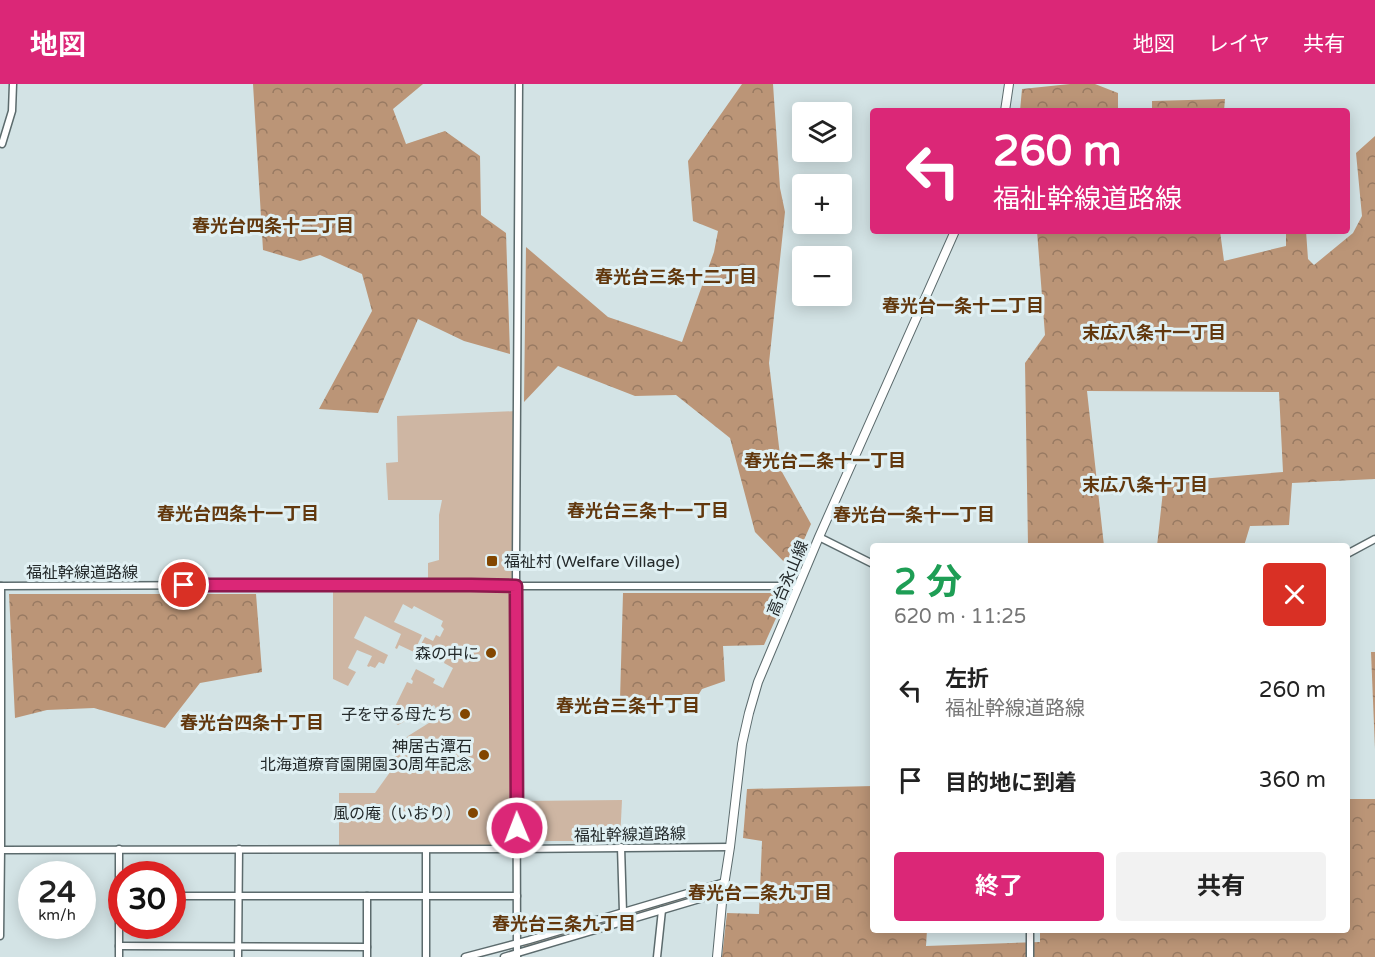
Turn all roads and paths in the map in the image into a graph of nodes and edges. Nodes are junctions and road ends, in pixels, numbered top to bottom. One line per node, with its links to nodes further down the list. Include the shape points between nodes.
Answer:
1 (13, 84): 5 (street, via 12,111)
2 (519, 84): 12 (street)
3 (1009, 84): 4 (street)
4 (1005, 108)
5 (2, 144)
6 (954, 234): 7 (street, 高台永山線)
7 (819, 537): 10 (street); 13 (street, 高台永山線)
8 (1375, 539): 9 (street)
9 (1350, 552)
10 (870, 562)
11 (1, 586): 12 (street, 福祉幹線道路線); 19 (street)
12 (516, 586): 13 (street, 福祉幹線道路線); 18 (street)
13 (798, 586): 15 (street, 高台永山線, via 748,713)
14 (621, 847): 15 (street, 福祉幹線道路線); 18 (street, 福祉幹線道路線); 30 (street)
15 (730, 847): 22 (street, 高台永山線)
16 (119, 849): 17 (street, 福祉幹線道路線); 19 (street, 福祉幹線道路線); 21 (street)
17 (239, 849): 20 (street, 福祉幹線道路線); 25 (street)
18 (518, 849): 20 (street, 福祉幹線道路線); 28 (street)
19 (1, 850): 32 (street)
20 (426, 850): 27 (street)
21 (119, 861)
22 (725, 882): 23 (street, 高台永山線); 30 (street)
23 (723, 892): 29 (street); 46 (street, 高台永山線)
24 (186, 896): 25 (street)
25 (238, 896): 26 (street); 36 (street)
26 (367, 896): 27 (street); 37 (street)
27 (427, 896): 28 (street); 42 (street)
28 (517, 896): 34 (street)
29 (662, 910): 38 (street); 45 (street)
30 (623, 912): 34 (street)
31 (1029, 933): 47 (street)
32 (0, 936)
33 (119, 939): 35 (street)
34 (517, 943): 38 (street); 43 (street)
35 (119, 946): 36 (street); 39 (street)
36 (238, 947): 37 (street); 40 (street)
37 (367, 947): 41 (street)
38 (517, 955): 44 (street)
39 (118, 957)
40 (238, 957)
41 (367, 957)
42 (426, 957)
43 (465, 957)
44 (504, 957)
45 (657, 957)
46 (717, 957)
47 (1029, 957)

